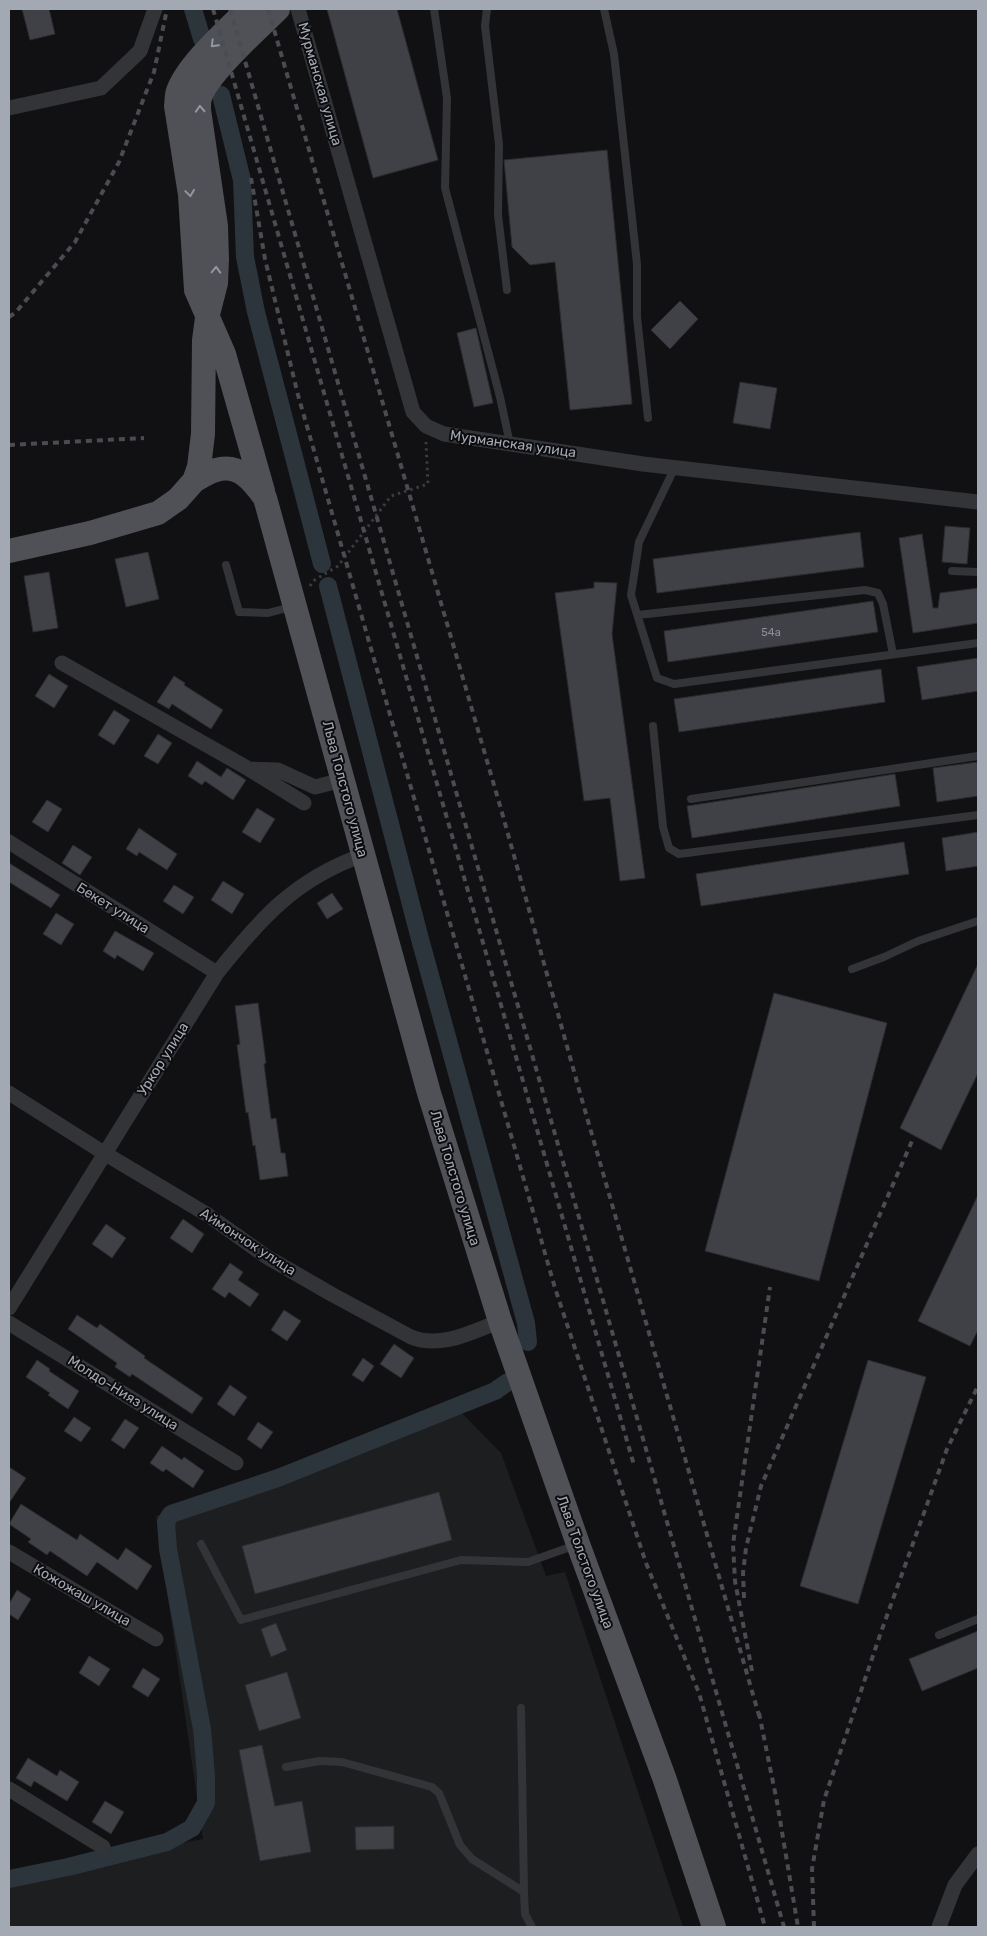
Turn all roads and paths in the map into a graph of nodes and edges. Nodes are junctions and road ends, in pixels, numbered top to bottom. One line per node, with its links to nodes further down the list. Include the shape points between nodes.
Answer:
1 (154, 9): 8 (street, via 140,52 101,88)
2 (248, 9): 10 (main road, one-way to 10, via 192,68 177,93 178,123 193,222 196,290)
3 (278, 9): 10 (main road, one-way to 3, via 216,283 216,226 200,99 215,75)
4 (298, 9): 12 (street, Мурманская улица, via 413,412)
5 (434, 9): 13 (lane, via 447,98 445,188)
6 (488, 9): 9 (lane, via 485,26 500,144 498,215)
7 (604, 9): 11 (lane, via 614,54 634,236 637,317)
8 (9, 108)
9 (507, 290)
10 (207, 318): 15 (main road, via 203,434); 16 (main road, via 224,354)
11 (648, 418)
12 (426, 426): 13 (street, Мурманская улица, via 444,434); 22 (path, via 428,484 392,496 338,566 313,581)
13 (510, 444): 14 (street, Мурманская улица)
14 (675, 467): 17 (street, Мурманская улица); 23 (lane, via 639,542 631,595)
15 (194, 481): 16 (main road, Льва Толстого улица, via 216,470 231,469 250,478); 18 (main road, via 178,499 158,513 90,533)
16 (265, 498): 22 (main road, Льва Толстого улица)
17 (978, 502)
18 (9, 551)
19 (226, 565): 22 (lane, via 239,612 268,614)
20 (952, 571): 21 (lane)
21 (978, 572)
22 (294, 606): 30 (main road, Льва Толстого улица)
23 (638, 615): 25 (lane, via 657,678 674,684); 25 (lane, via 865,590 878,593 883,604)
24 (978, 642): 25 (lane)
25 (892, 654)
26 (62, 663): 29 (street)
27 (653, 726): 33 (lane, via 663,827 669,848 679,854)
28 (978, 756): 31 (lane)
29 (249, 769): 30 (street, via 278,770 315,787); 32 (street)
30 (342, 780): 35 (main road, Льва Толстого улица)
31 (691, 800)
32 (304, 804)
33 (978, 815)
34 (9, 842): 38 (street, Бекет улица)
35 (363, 855): 38 (street, Уркор улица, via 330,868 272,909); 42 (main road, Льва Толстого улица, via 429,1093)
36 (978, 921): 37 (lane, via 918,941)
37 (852, 969)
38 (217, 973): 40 (street, Уркор улица)
39 (9, 1093): 40 (street, Аймончок улица)
40 (104, 1153): 41 (street, Уркор улица); 42 (street, Аймончок улица, via 208,1215 267,1257 422,1342 450,1339)
41 (9, 1308)
42 (500, 1321): 46 (main road, Льва Толстого улица)
43 (9, 1323): 44 (street, Молдо-Нияз улица)
44 (236, 1463)
45 (201, 1544): 46 (lane, via 241,1620 461,1560 528,1562)
46 (578, 1544): 58 (main road, Льва Толстого улица, via 665,1780)
47 (9, 1552): 50 (street, Кожожаш улица)
48 (978, 1619): 49 (lane)
49 (939, 1635)
50 (156, 1638)
51 (521, 1708): 56 (lane)
52 (286, 1767): 56 (lane, via 319,1761 342,1762 432,1787 439,1793 465,1852)
53 (9, 1789): 54 (street)
54 (103, 1847)
55 (978, 1854): 59 (street, via 955,1885)
56 (524, 1892): 57 (lane, via 525,1914)
57 (532, 1927)
58 (714, 1927)
59 (939, 1927)

